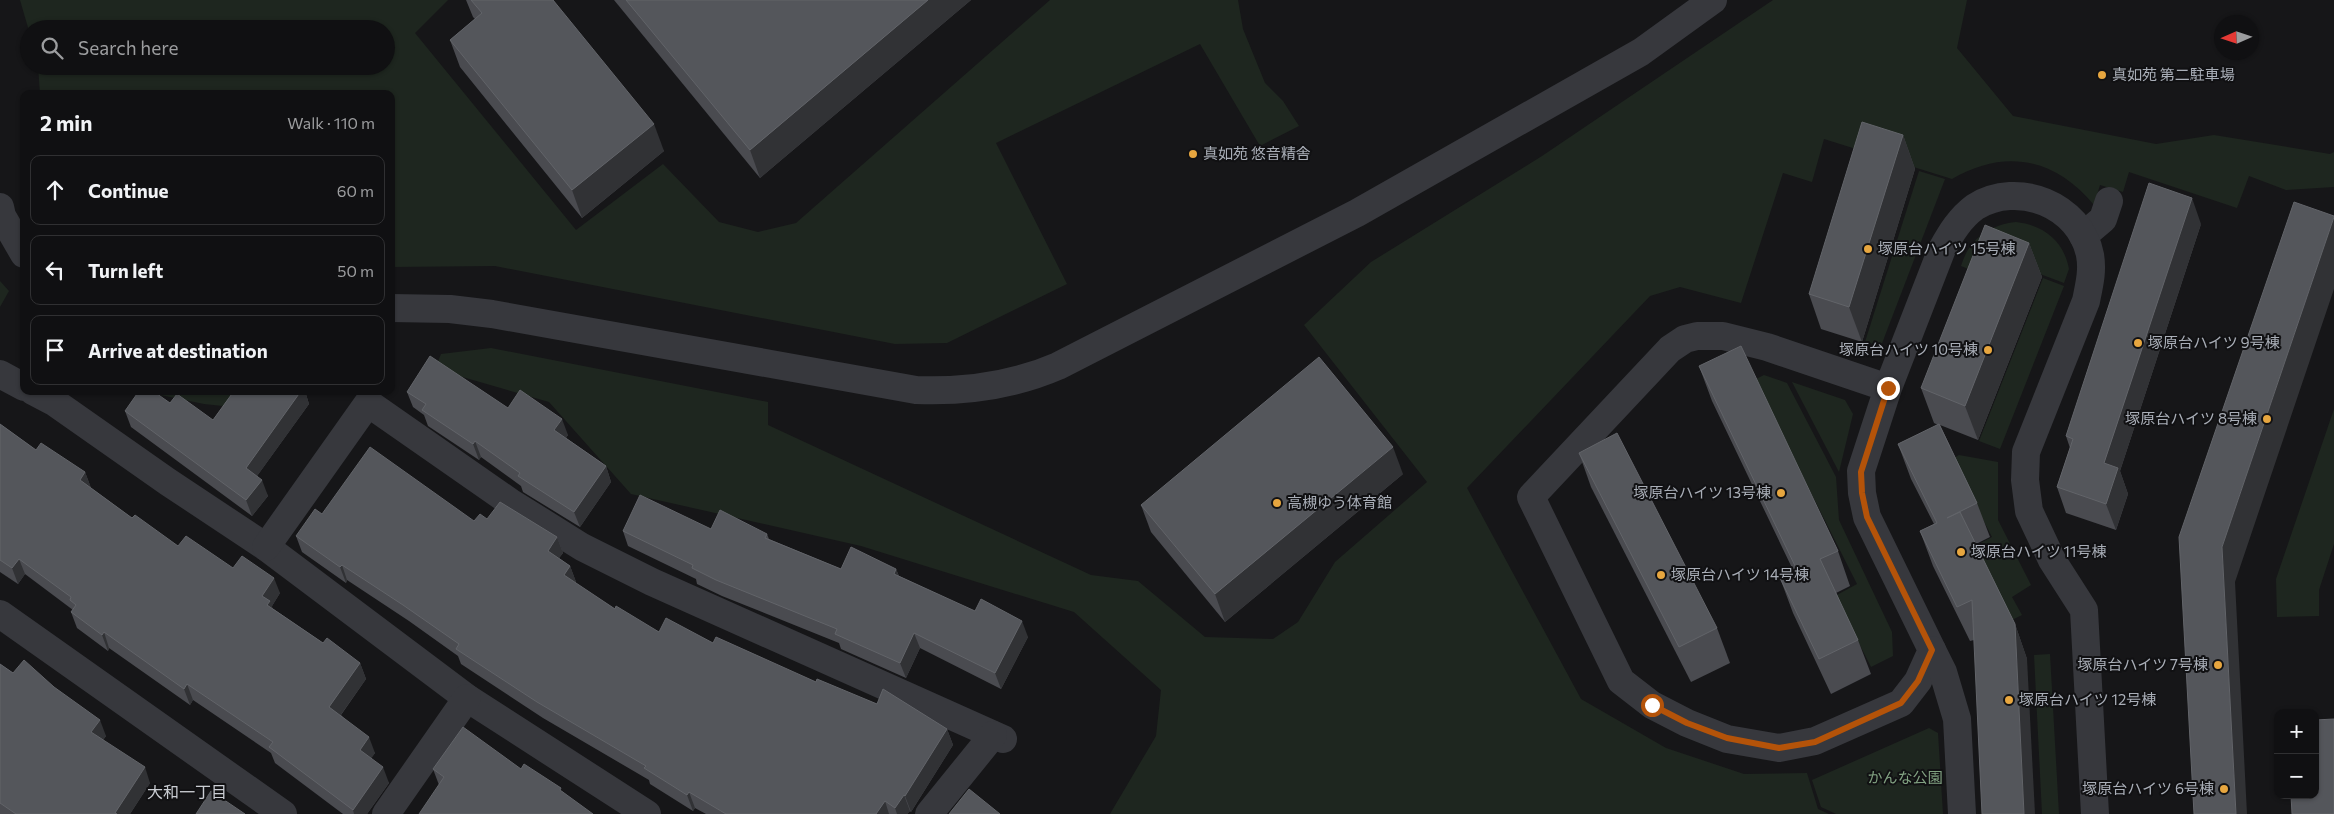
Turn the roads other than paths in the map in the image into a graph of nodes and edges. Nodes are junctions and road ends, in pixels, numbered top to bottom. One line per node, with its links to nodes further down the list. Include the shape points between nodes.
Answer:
1 (1713, 0): 6 (street, via 1640,52 1357,213 1058,366 1014,382 972,389 916,390 492,314)
2 (2109, 201): 4 (street, via 2102,220)
3 (0, 207): 5 (street)
4 (2083, 236): 9 (street, via 2063,212 2035,198 2005,196 1990,200 1970,212 1953,229 1942,249); 20 (street, via 2090,255 2092,275 2086,301 2026,452 2025,480 2029,511 2052,560 2084,610)
5 (20, 247)
6 (395, 308)
7 (0, 374): 8 (street)
8 (20, 384)
9 (1888, 388): 13 (street, via 1861,472 1862,493 1867,517); 13 (street, via 1768,347 1723,336 1685,339 1670,349 1531,497 1621,681 1652,705 1687,723 1727,738 1779,748 1815,742 1901,703 1918,681)
10 (41, 395): 11 (street)
11 (266, 546): 14 (street); 18 (street, via 368,403 510,502 582,547 661,586 998,737)
12 (0, 614): 15 (street)
13 (1932, 650): 19 (street, via 1943,672 1957,719)
14 (467, 698): 16 (street); 17 (street)
15 (283, 814)
16 (386, 814)
17 (647, 814)
18 (929, 814)
19 (1962, 814)
20 (2095, 814)

